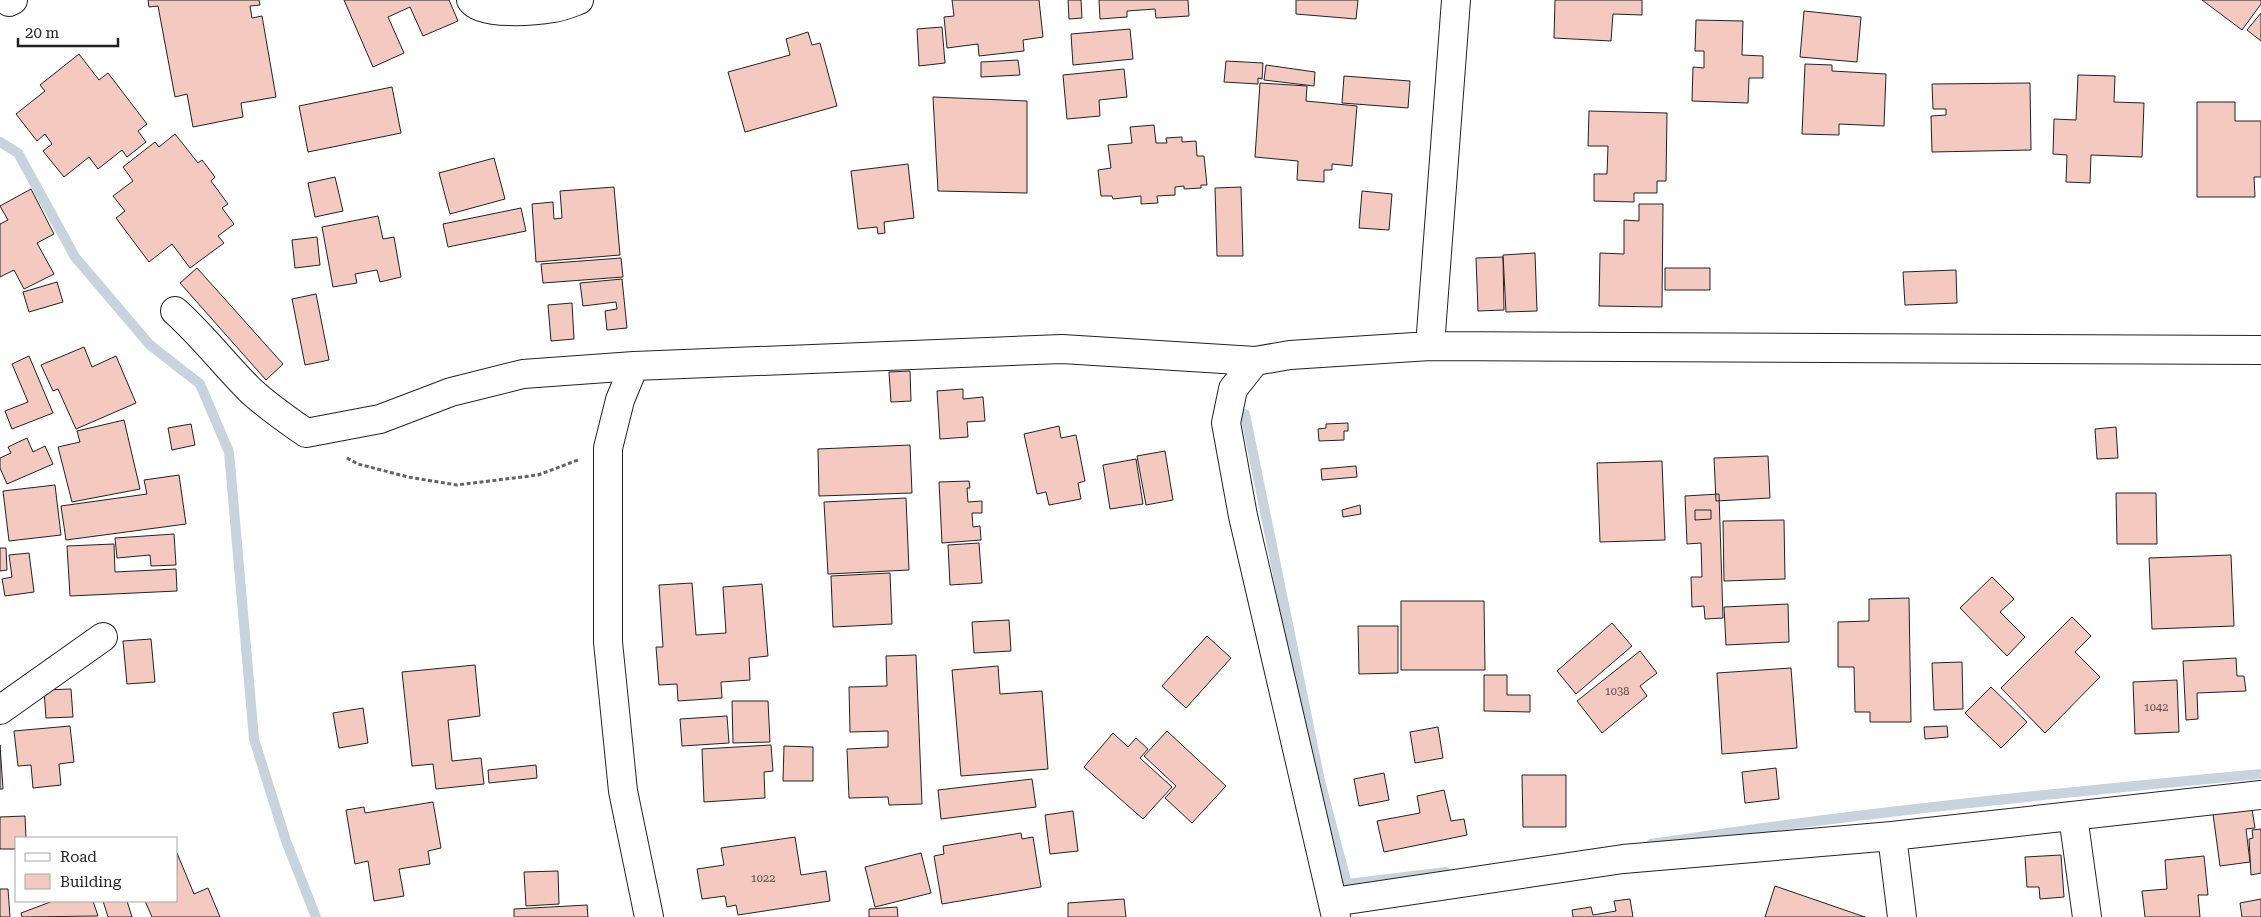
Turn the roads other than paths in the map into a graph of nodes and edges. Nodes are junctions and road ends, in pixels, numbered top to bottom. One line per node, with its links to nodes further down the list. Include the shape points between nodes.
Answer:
1 (470, 0): 2 (street, via 492,10 510,12 554,8)
2 (579, 0)
3 (1456, 0): 5 (street)
4 (174, 311): 8 (street, via 196,330 250,390 306,432 380,418 451,392 523,374)
5 (1430, 346): 6 (street); 7 (street, via 1290,355)
6 (2261, 350)
7 (1255, 361): 8 (street, via 1062,349); 14 (street, via 1232,389 1226,423 1242,516)
8 (634, 366): 15 (street, via 620,400 608,448 608,642 623,791)
9 (103, 637): 10 (street)
10 (0, 710)
11 (2261, 795): 12 (street)
12 (2073, 816): 13 (street); 17 (street)
13 (1892, 836): 14 (street, via 1623,859); 16 (street)
14 (1334, 910)
15 (649, 917)
16 (1902, 917)
17 (2086, 917)

